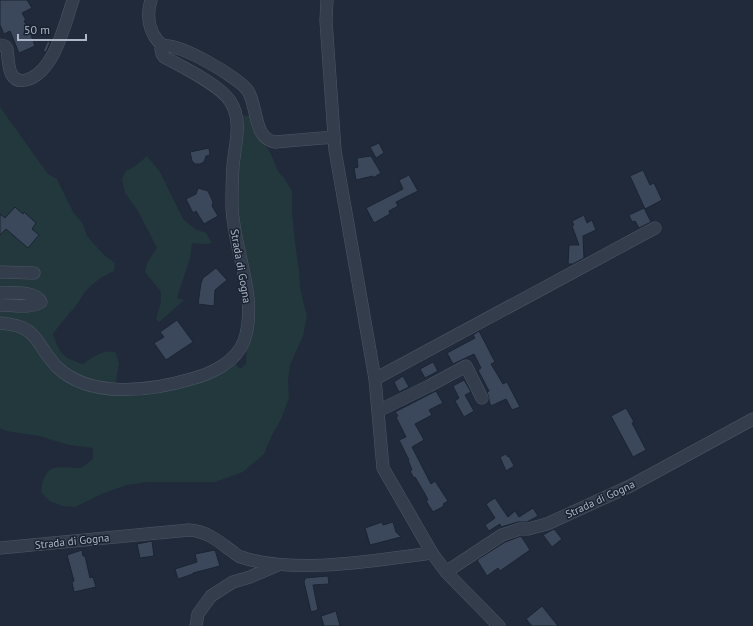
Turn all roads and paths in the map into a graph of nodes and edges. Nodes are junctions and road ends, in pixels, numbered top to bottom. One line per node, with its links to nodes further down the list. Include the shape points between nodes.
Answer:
1 (73, 0): 4 (street, via 61,37 47,64 28,79 20,81 13,77 7,49)
2 (151, 0): 5 (street, Strada di Gogna, via 149,24 152,33)
3 (327, 0): 6 (street, via 326,21)
4 (0, 45)
5 (163, 46): 6 (street, via 199,57 241,83 251,97 259,127 270,141); 12 (street, Strada di Gogna, via 161,49 164,57 223,93 230,100 235,112 237,136 230,214 248,299 248,327 243,342 225,364 192,379 146,389 109,388 95,386 72,377 58,367 32,333 18,325)
6 (334, 137): 13 (street)
7 (656, 228): 13 (street)
8 (0, 272): 9 (street)
9 (34, 272)
10 (0, 293): 11 (street, via 27,294 35,296 41,302 31,305)
11 (0, 306)
12 (0, 323)
13 (375, 379): 15 (street)
14 (482, 398): 15 (street, via 466,366)
15 (378, 411): 18 (street, via 383,468)
16 (753, 419): 20 (street, Strada di Gogna, via 630,486 547,524 502,535)
17 (0, 548): 19 (street, Strada di Gogna, via 199,530 240,557)
18 (432, 553): 19 (street, Strada di Gogna, via 329,564); 20 (street)
19 (278, 565): 21 (street, Strada di Gogna, via 233,582 211,596 198,614)
20 (446, 572): 22 (street)
21 (196, 626)
22 (499, 626)

